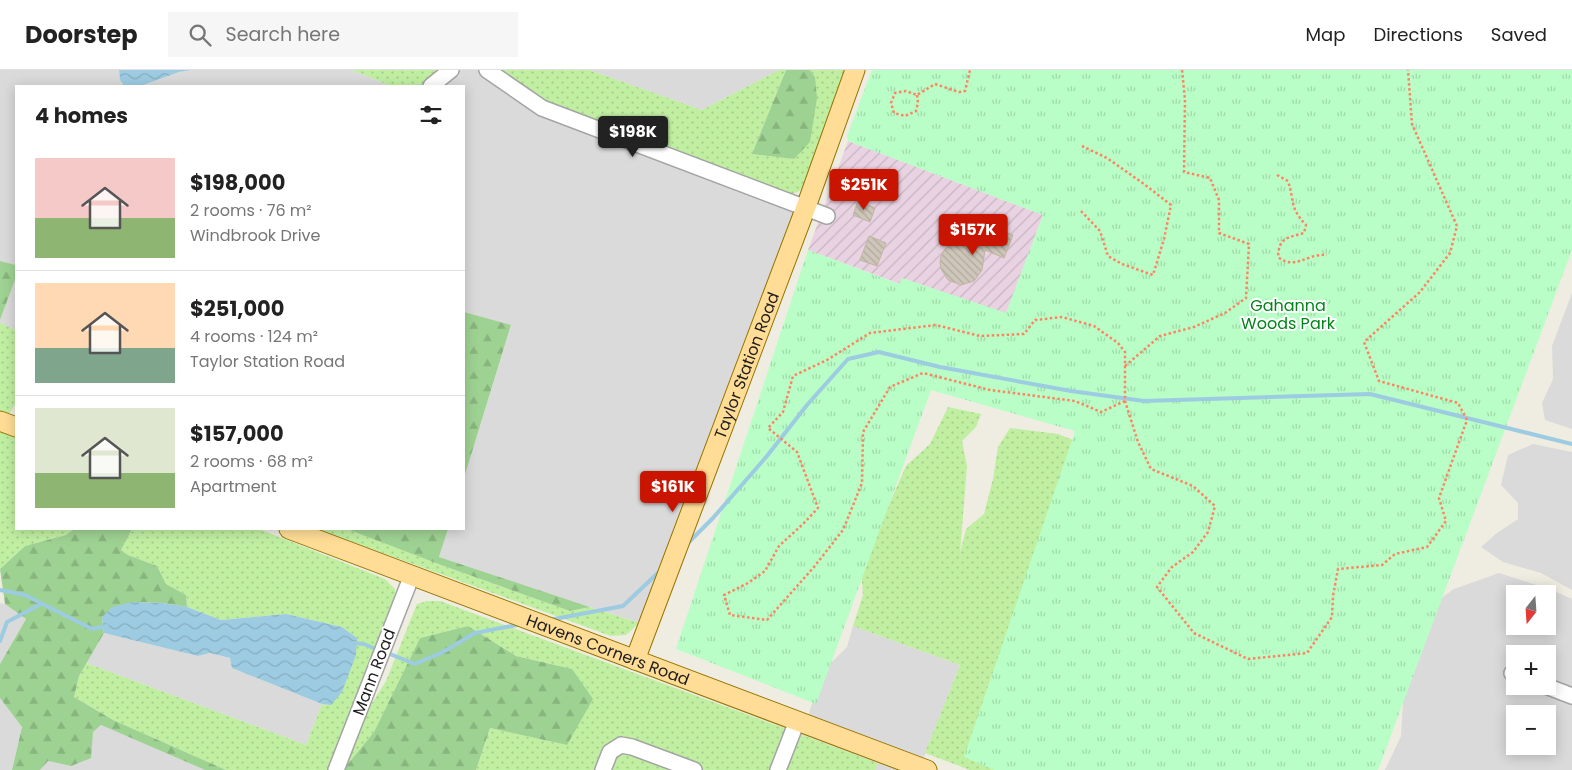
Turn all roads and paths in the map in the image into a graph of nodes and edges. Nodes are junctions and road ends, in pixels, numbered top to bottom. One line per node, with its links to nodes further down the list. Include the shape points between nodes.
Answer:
1 (451, 70): 7 (street)
2 (487, 70): 11 (street, via 542,108)
3 (855, 70): 11 (main road, Taylor Station Road)
4 (970, 70): 8 (path, via 965,91 935,84)
5 (1182, 70): 15 (path, via 1184,172 1210,178 1219,200 1219,233 1248,244 1246,298 1225,314 1160,336)
6 (1408, 70): 16 (path, via 1412,124 1457,226 1450,253 1420,292 1364,342 1379,382 1458,403 1467,420 1439,498 1446,521 1427,547 1395,554 1382,565 1338,569 1332,617 1307,653 1248,659 1194,633 1157,587 1172,566 1193,552 1208,532 1215,506 1192,486 1151,468 1138,442)
7 (433, 85)
8 (917, 95): 8 (path, via 916,111 905,116 894,113 891,103 895,93 906,91)
9 (1082, 146): 12 (path, via 1108,158 1170,205 1153,275 1108,256 1100,231)
10 (1277, 175): 14 (path, via 1288,181 1292,206 1306,225 1304,233 1285,238 1278,246 1278,257 1284,262 1298,262 1317,254)
11 (806, 207): 13 (street); 21 (main road, Taylor Station Road)
12 (1081, 211)
13 (827, 216)
14 (1327, 255)
15 (1125, 366): 16 (path); 16 (path, via 1126,352 1118,343 1094,326 1062,317 1035,320 1024,334 980,336 936,325 870,333 827,360 793,376 783,412 768,428 797,452 818,508 779,546 766,571 724,595 730,615 767,620 843,530 862,483 863,432 890,387 923,373 990,390 1075,401 1101,412)
16 (1125, 402)
17 (0, 421): 18 (main road)
18 (15, 427)
19 (292, 530): 20 (main road, Havens Corners Road)
20 (412, 575): 21 (main road, Havens Corners Road); 25 (street, Mann Road)
21 (635, 660): 24 (main road, Havens Corners Road)
22 (1556, 690): 23 (street)
23 (1572, 696)
24 (796, 721): 28 (street); 29 (main road, Havens Corners Road)
25 (336, 770)
26 (603, 770): 27 (street, via 610,752 620,744)
27 (694, 770)
28 (778, 770)
29 (927, 770)

